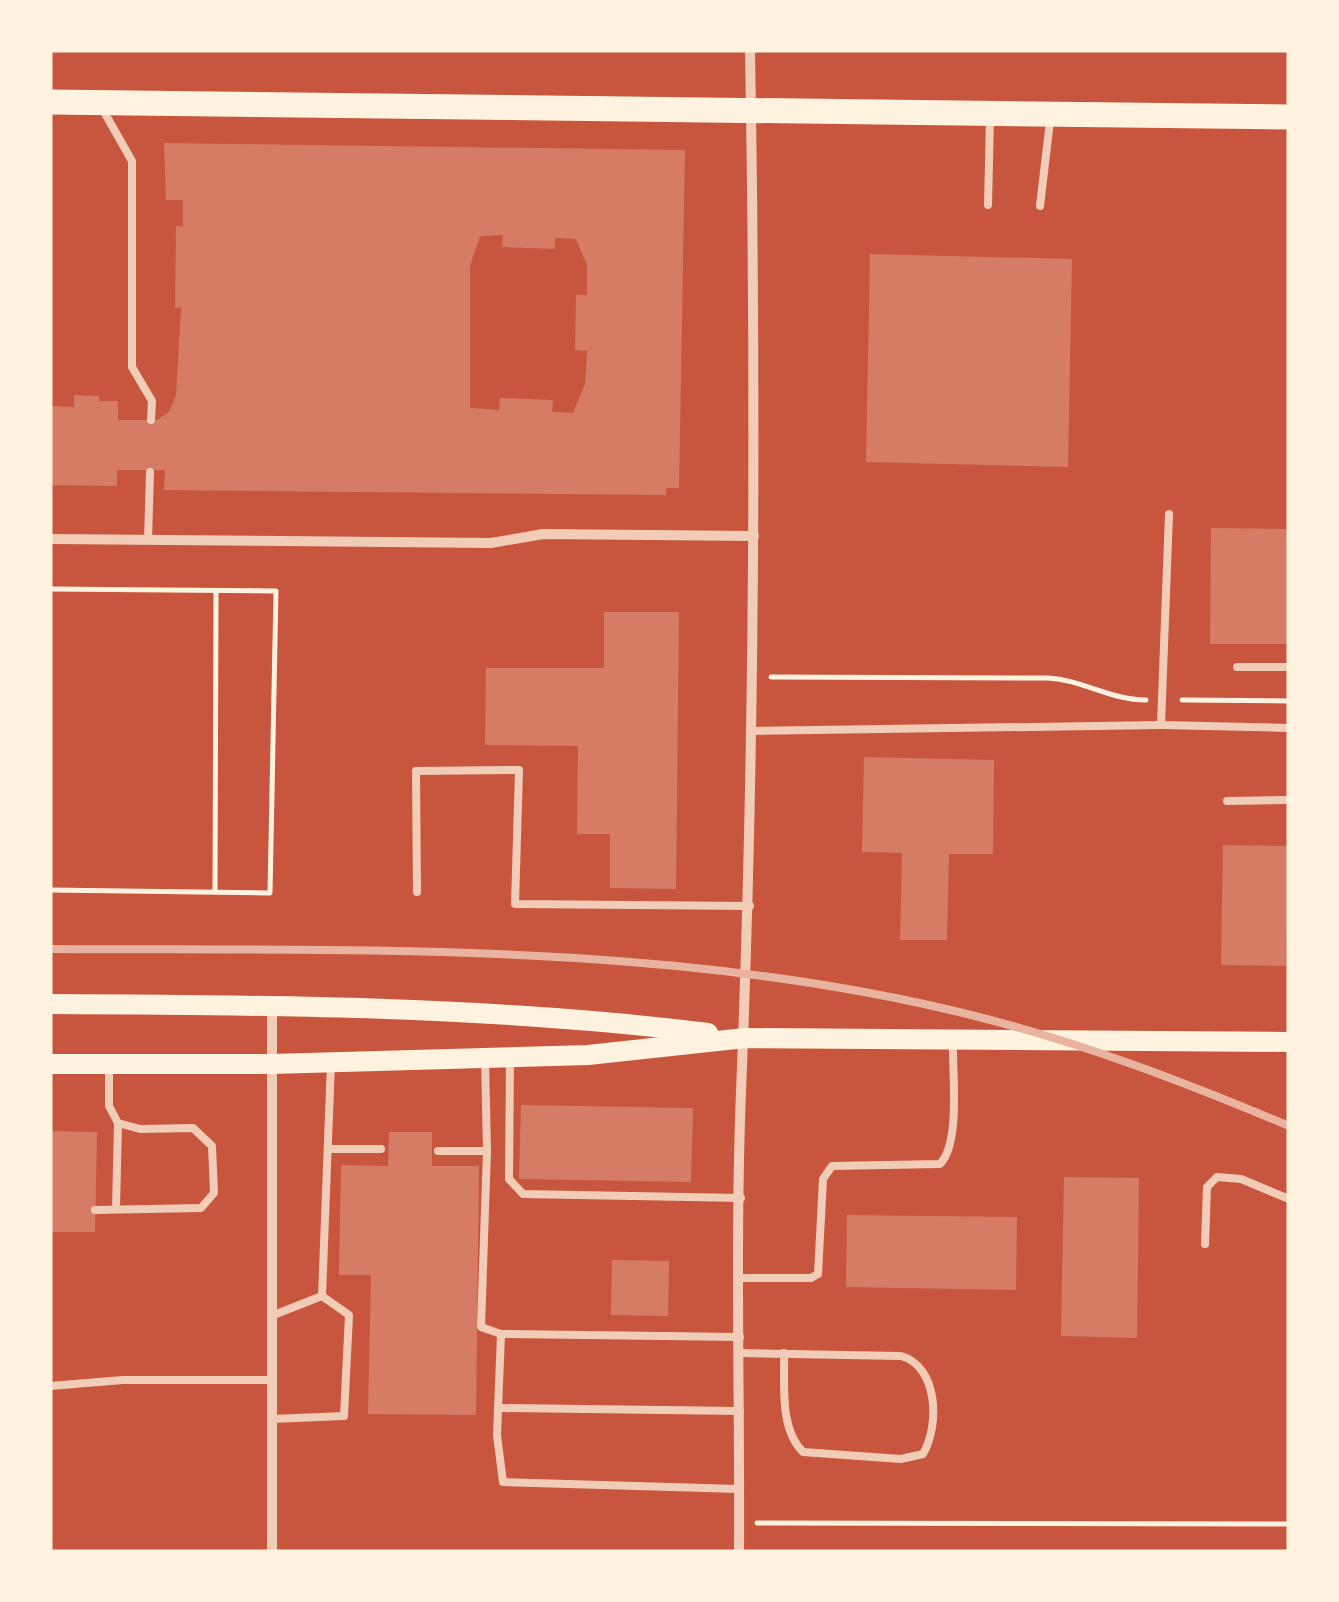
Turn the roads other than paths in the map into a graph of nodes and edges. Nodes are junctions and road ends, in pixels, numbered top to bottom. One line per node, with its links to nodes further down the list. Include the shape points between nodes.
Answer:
1 (750, 50): 4 (street)
2 (50, 102): 3 (main road)
3 (98, 102): 4 (main road); 10 (lane, via 132,161 132,367 152,401)
4 (751, 112): 5 (main road); 13 (street)
5 (990, 114): 6 (main road); 8 (lane)
6 (1051, 115): 7 (main road); 9 (lane)
7 (1289, 117)
8 (988, 205)
9 (1040, 206)
10 (151, 420)
11 (150, 472): 15 (lane)
12 (1168, 514): 18 (lane)
13 (754, 536): 15 (street, via 543,534 490,543); 20 (street)
14 (50, 539): 15 (street)
15 (148, 540)
16 (1238, 666): 17 (lane)
17 (1289, 667)
18 (1161, 725): 19 (lane); 20 (lane)
19 (1289, 728)
20 (752, 731): 24 (street)
21 (1289, 800): 22 (lane)
22 (1227, 801)
23 (417, 892): 24 (lane, via 416,770 519,770 516,904)
24 (750, 906): 27 (street)
25 (50, 1004): 26 (main road)
26 (272, 1004): 27 (main road, via 589,1018); 35 (street)
27 (745, 1038): 28 (main road); 31 (main road); 41 (street)
28 (952, 1039): 29 (main road); 46 (lane, via 948,1156 940,1164 832,1166 823,1179 818,1274)
29 (1289, 1042)
30 (485, 1058): 31 (main road); 32 (main road); 40 (lane)
31 (510, 1058): 41 (lane, via 509,1179 523,1194)
32 (331, 1063): 35 (main road); 37 (lane)
33 (50, 1064): 34 (main road)
34 (109, 1064): 35 (main road); 36 (lane, via 109,1106)
35 (270, 1064): 48 (street)
36 (118, 1122): 44 (lane); 44 (lane, via 140,1129 193,1128 212,1146 214,1193 201,1208)
37 (330, 1149): 38 (lane); 47 (lane)
38 (381, 1149)
39 (438, 1150): 40 (lane)
40 (487, 1150): 49 (lane, via 481,1327)
41 (741, 1198): 46 (street)
42 (1289, 1199): 45 (lane, via 1217,1176 1207,1187)
43 (96, 1210): 44 (lane)
44 (116, 1210)
45 (1204, 1244)
46 (740, 1278): 50 (street)
47 (322, 1296): 48 (lane); 57 (lane, via 348,1315 344,1416)
48 (271, 1316): 53 (street)
49 (501, 1334): 50 (lane); 55 (lane)
50 (740, 1336): 51 (street)
51 (740, 1352): 52 (lane); 56 (street)
52 (784, 1353): 52 (lane, via 915,1360 930,1382 930,1442 923,1454 901,1459 803,1452 786,1414)
53 (271, 1380): 54 (lane); 57 (street)
54 (50, 1386)
55 (498, 1408): 56 (lane); 58 (lane, via 503,1482)
56 (740, 1411): 58 (street)
57 (272, 1419): 59 (street)
58 (739, 1489): 60 (street)
59 (272, 1552)
60 (738, 1552)

